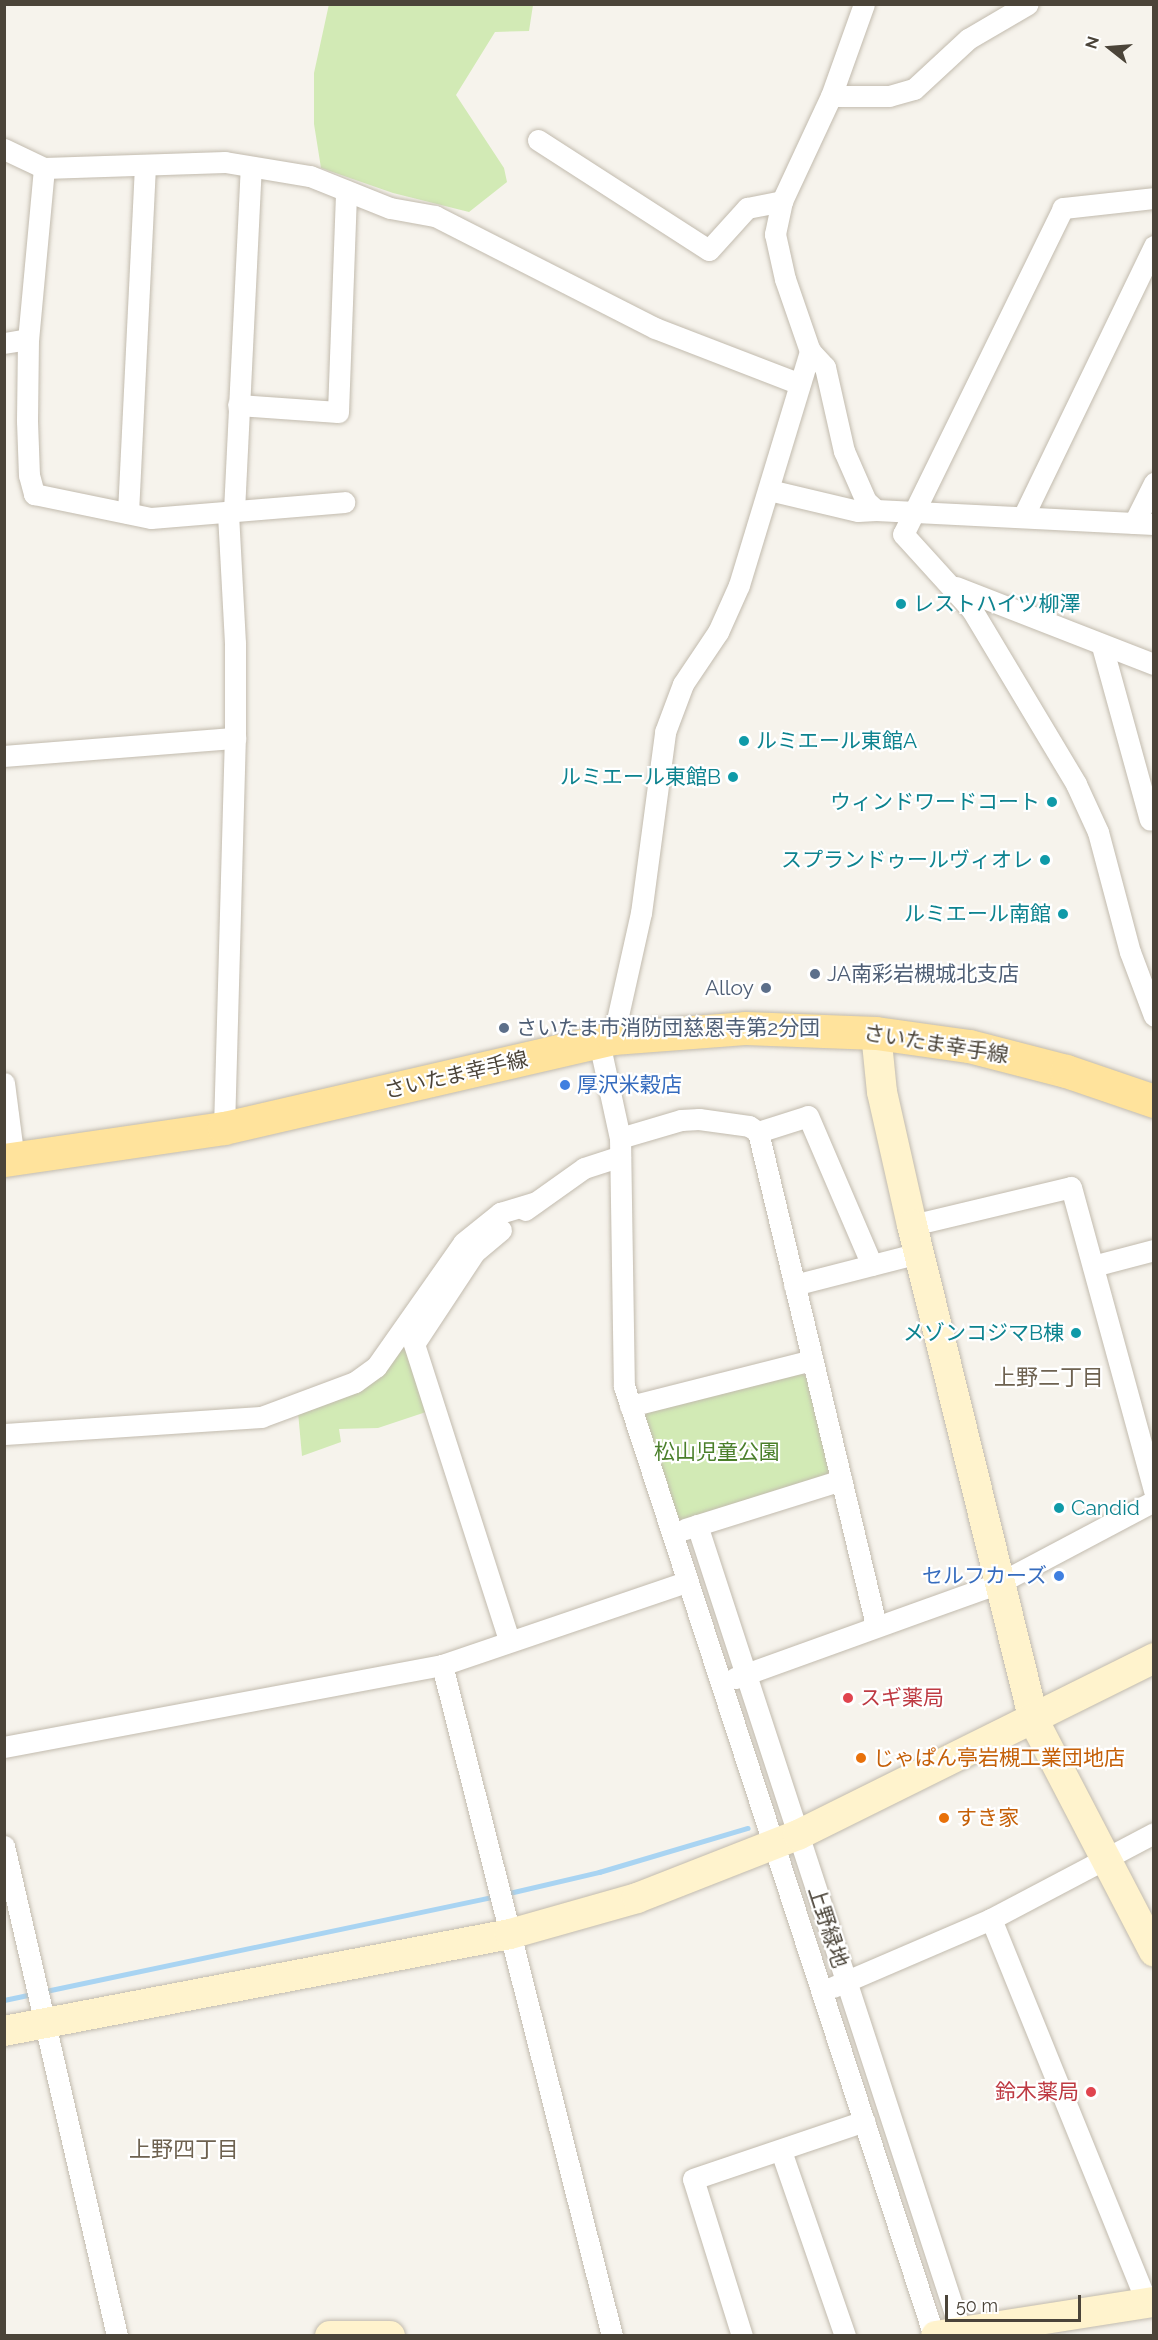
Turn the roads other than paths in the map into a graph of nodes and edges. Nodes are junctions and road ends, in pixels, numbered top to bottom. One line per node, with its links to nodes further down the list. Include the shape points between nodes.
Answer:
1 (864, 4): 3 (street)
2 (1023, 6): 3 (street, via 968,39 914,89 889,96)
3 (831, 96): 11 (street)
4 (538, 140): 11 (street, via 708,250 747,208)
5 (4, 149): 8 (street)
6 (145, 167): 7 (street, via 225,162); 8 (street); 24 (street)
7 (251, 167): 9 (street, via 310,176); 17 (street)
8 (44, 168): 13 (street)
9 (346, 191): 16 (street, via 390,208 435,216 655,328); 17 (street, via 338,412)
10 (1154, 198): 23 (street, via 1063,208)
11 (782, 201): 15 (street, via 775,234 785,279)
12 (1154, 246): 25 (street)
13 (28, 339): 14 (street); 24 (street, via 29,475 34,494)
14 (4, 343)
15 (810, 351): 16 (street); 21 (street, via 825,367 844,451 867,501)
16 (800, 384): 19 (street)
17 (238, 405): 22 (street)
18 (1154, 483): 26 (street)
19 (769, 490): 21 (street, via 858,511); 35 (street, via 739,585 718,632 683,684 665,732 641,913)
20 (344, 502): 22 (street)
21 (876, 510): 23 (street)
22 (231, 511): 24 (street, via 151,518); 30 (street)
23 (913, 512): 25 (street); 27 (street, via 903,534)
24 (128, 513)
25 (1023, 517): 26 (street)
26 (1144, 524)
27 (952, 586): 28 (street); 33 (street, via 972,610 1080,793 1098,832 1130,952)
28 (1102, 646): 29 (street); 32 (street)
29 (1154, 664)
30 (235, 738): 31 (street); 38 (street)
31 (4, 756)
32 (1150, 820)
33 (1154, 1016)
34 (876, 1033): 35 (main road, さいたま幸手線, via 745,1028); 37 (main road, さいたま幸手線, via 1015,1056); 43 (street, via 882,1092)
35 (606, 1040): 38 (main road, さいたま幸手線); 40 (street)
36 (4, 1083): 41 (street)
37 (1154, 1101)
38 (224, 1128): 41 (main road, さいたま幸手線)
39 (758, 1132): 40 (street, via 749,1126 681,1120); 46 (street, via 808,1116); 48 (street)
40 (620, 1147): 42 (street); 50 (street, via 624,1386)
41 (9, 1160)
42 (535, 1202): 51 (street, via 500,1213 463,1243 376,1367 356,1382 261,1417); 60 (street, via 474,1253 414,1344)
43 (912, 1225): 45 (street); 47 (street, via 1071,1187)
44 (1154, 1250): 47 (street)
45 (919, 1253): 46 (street); 58 (street)
46 (872, 1265): 48 (street)
47 (1093, 1266): 53 (street)
48 (794, 1285): 49 (street)
49 (812, 1360): 50 (street); 52 (street)
50 (630, 1406): 56 (street)
51 (4, 1434)
52 (841, 1480): 55 (street); 59 (street)
53 (1154, 1491)
54 (1154, 1500): 58 (street)
55 (697, 1526): 56 (street); 63 (street, 上野緑地)
56 (670, 1534): 57 (street)
57 (686, 1582): 60 (street); 64 (street)
58 (999, 1583): 59 (street); 65 (street)
59 (876, 1625): 63 (street)
60 (509, 1640): 62 (street)
61 (1154, 1658): 65 (street)
62 (442, 1665): 66 (street); 72 (street)
63 (747, 1674): 64 (street); 68 (street, 上野緑地)
64 (718, 1684): 68 (street)
65 (1034, 1721): 68 (street); 70 (street)
66 (4, 1747)
67 (1154, 1833): 70 (street)
68 (785, 1841): 72 (street, via 637,1898); 74 (street, 上野緑地); 75 (street)
69 (4, 1846): 76 (street)
70 (1105, 1858): 71 (street); 73 (street)
71 (991, 1919): 74 (street); 80 (street)
72 (510, 1934): 76 (street); 85 (street)
73 (1154, 1952)
74 (846, 1982): 75 (street); 81 (street, 上野緑地)
75 (821, 1992): 78 (street)
76 (43, 2024): 77 (street); 82 (street)
77 (4, 2031)
78 (864, 2121): 79 (street); 81 (street)
79 (781, 2151): 86 (street, via 693,2179); 87 (street)
80 (1150, 2303): 81 (street)
81 (943, 2333)
82 (117, 2336)
83 (330, 2336): 84 (street)
84 (390, 2336)
85 (612, 2336)
86 (742, 2336)
87 (845, 2336)

